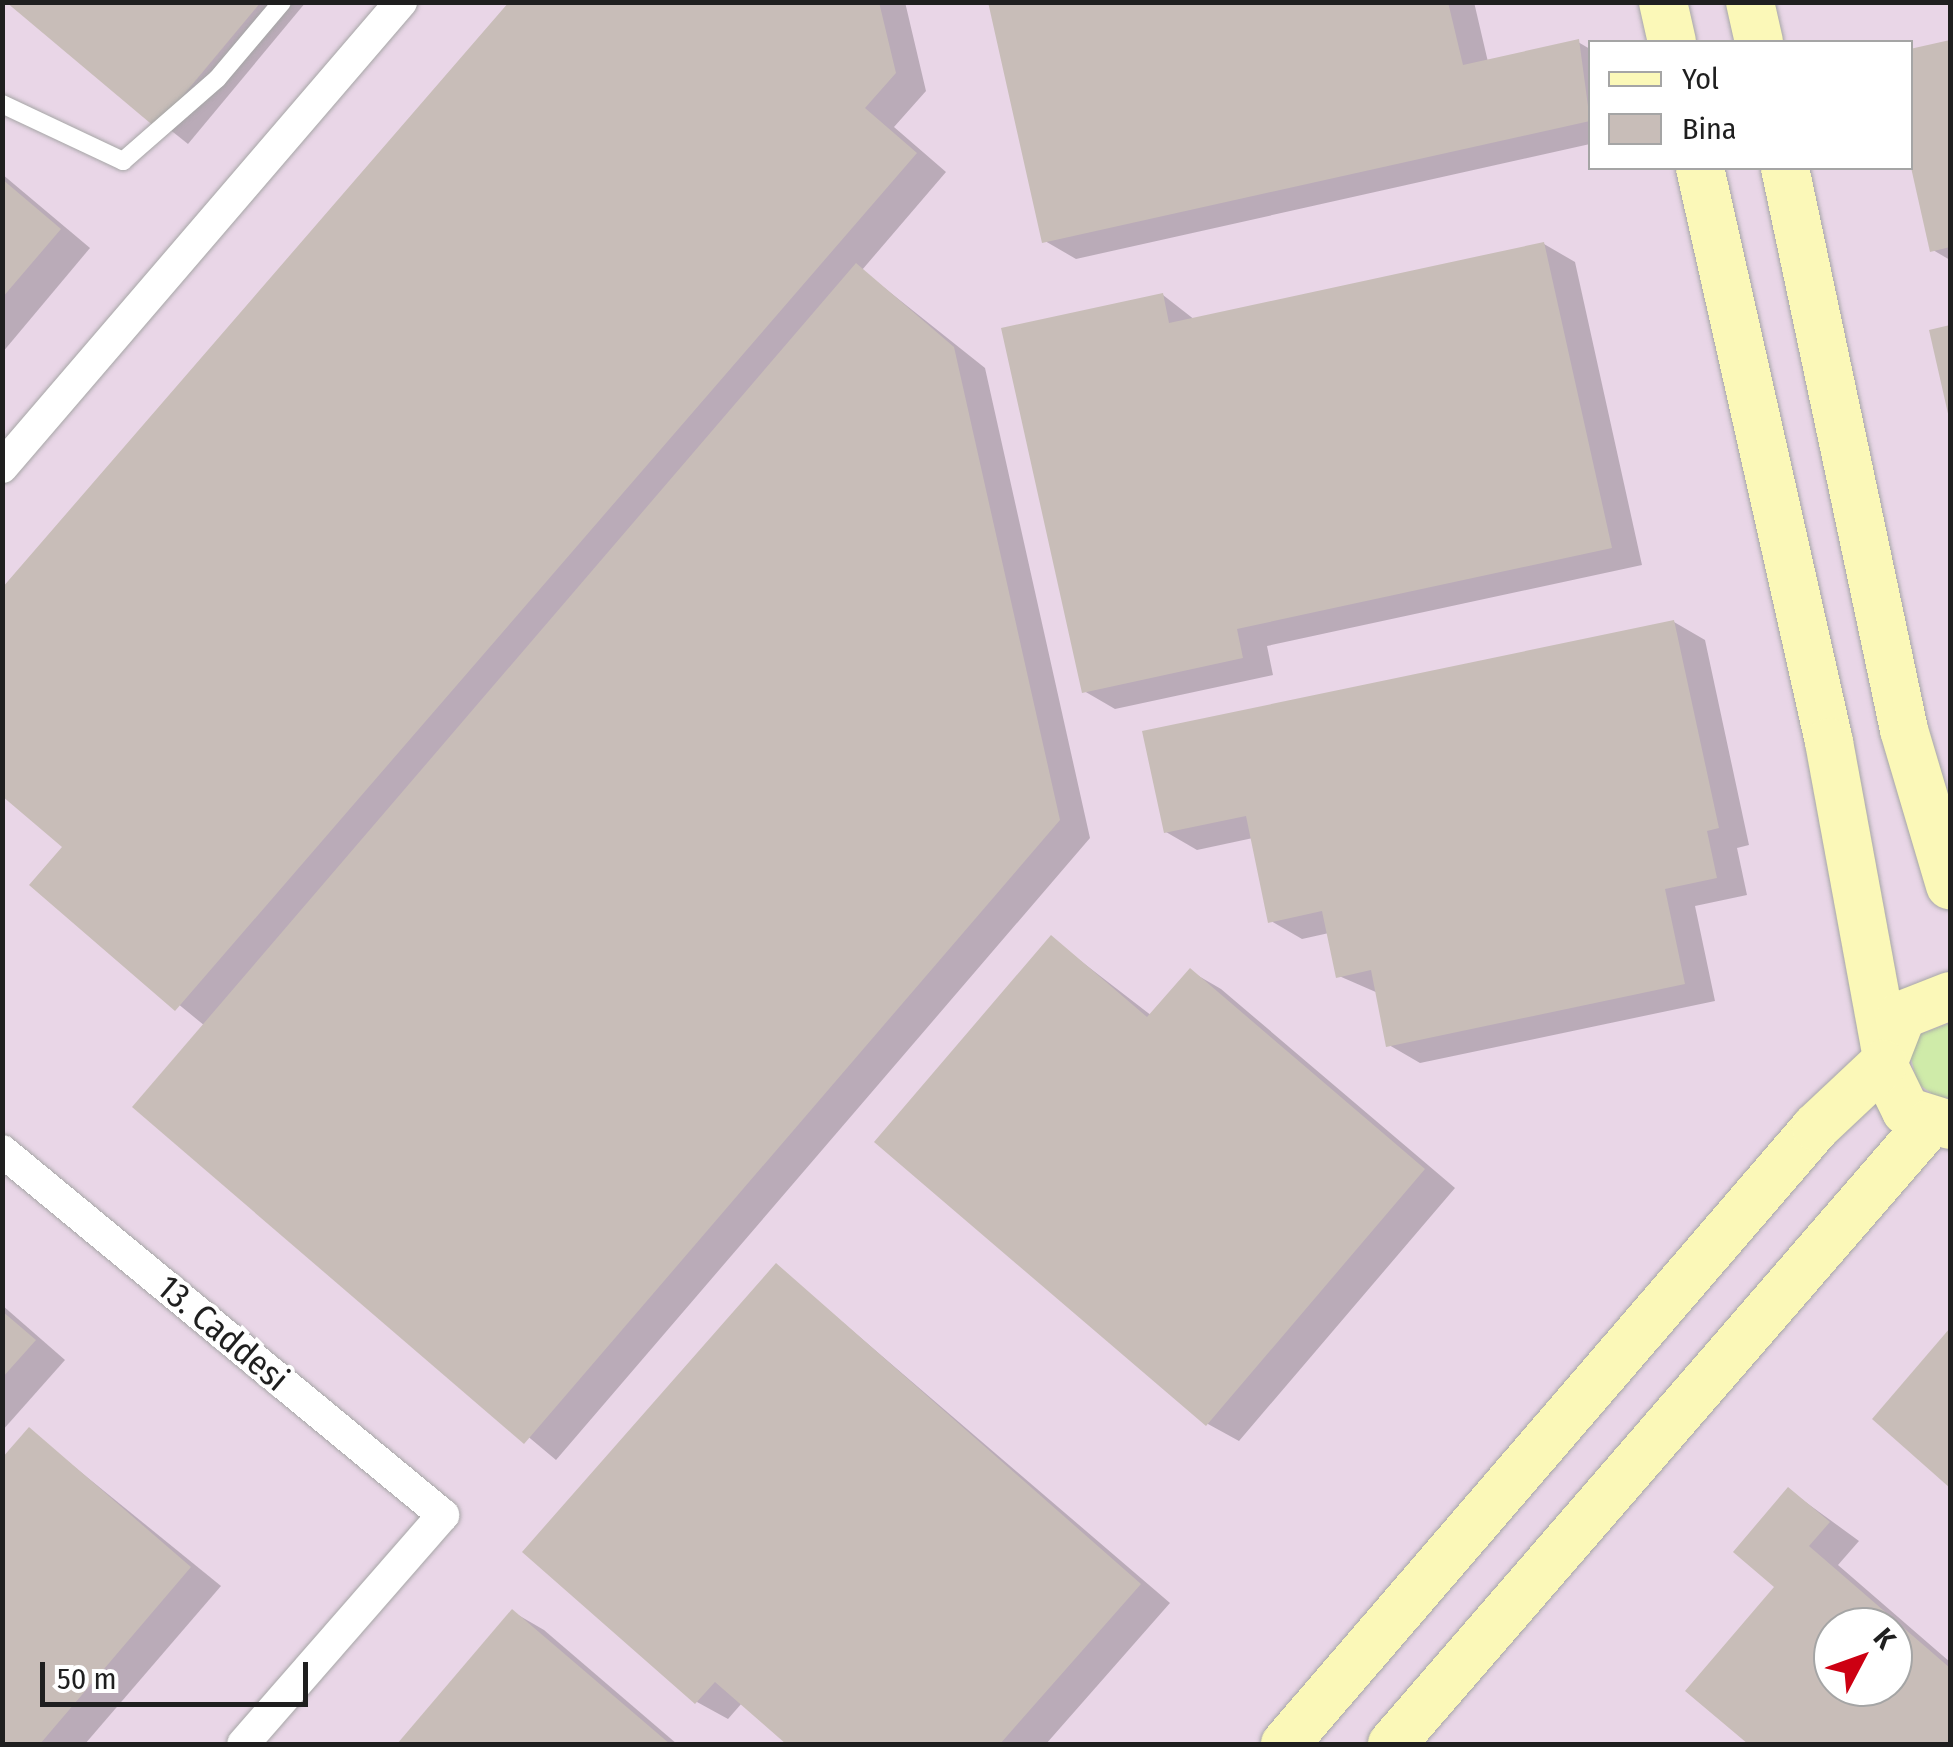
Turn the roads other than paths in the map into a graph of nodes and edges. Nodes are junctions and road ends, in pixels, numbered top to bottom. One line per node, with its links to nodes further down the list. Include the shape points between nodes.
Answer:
1 (282, 2): 7 (lane, via 217,79 122,161)
2 (400, 2): 10 (street)
3 (1663, 2): 5 (street)
4 (1750, 2): 6 (street)
5 (1672, 40)
6 (1758, 40)
7 (2, 104)
8 (1700, 170): 13 (street, via 1829,742)
9 (1785, 170): 11 (street, via 1904,730)
10 (2, 467)
11 (1950, 885)
12 (1950, 996): 13 (street, via 1912,1006)
13 (1884, 1055): 14 (street, via 1897,1101); 17 (street)
14 (1944, 1126): 18 (street)
15 (2, 1150): 16 (street, 13. Caddesi, via 443,1514)
16 (243, 1744)
17 (1285, 1744)
18 (1392, 1744)

